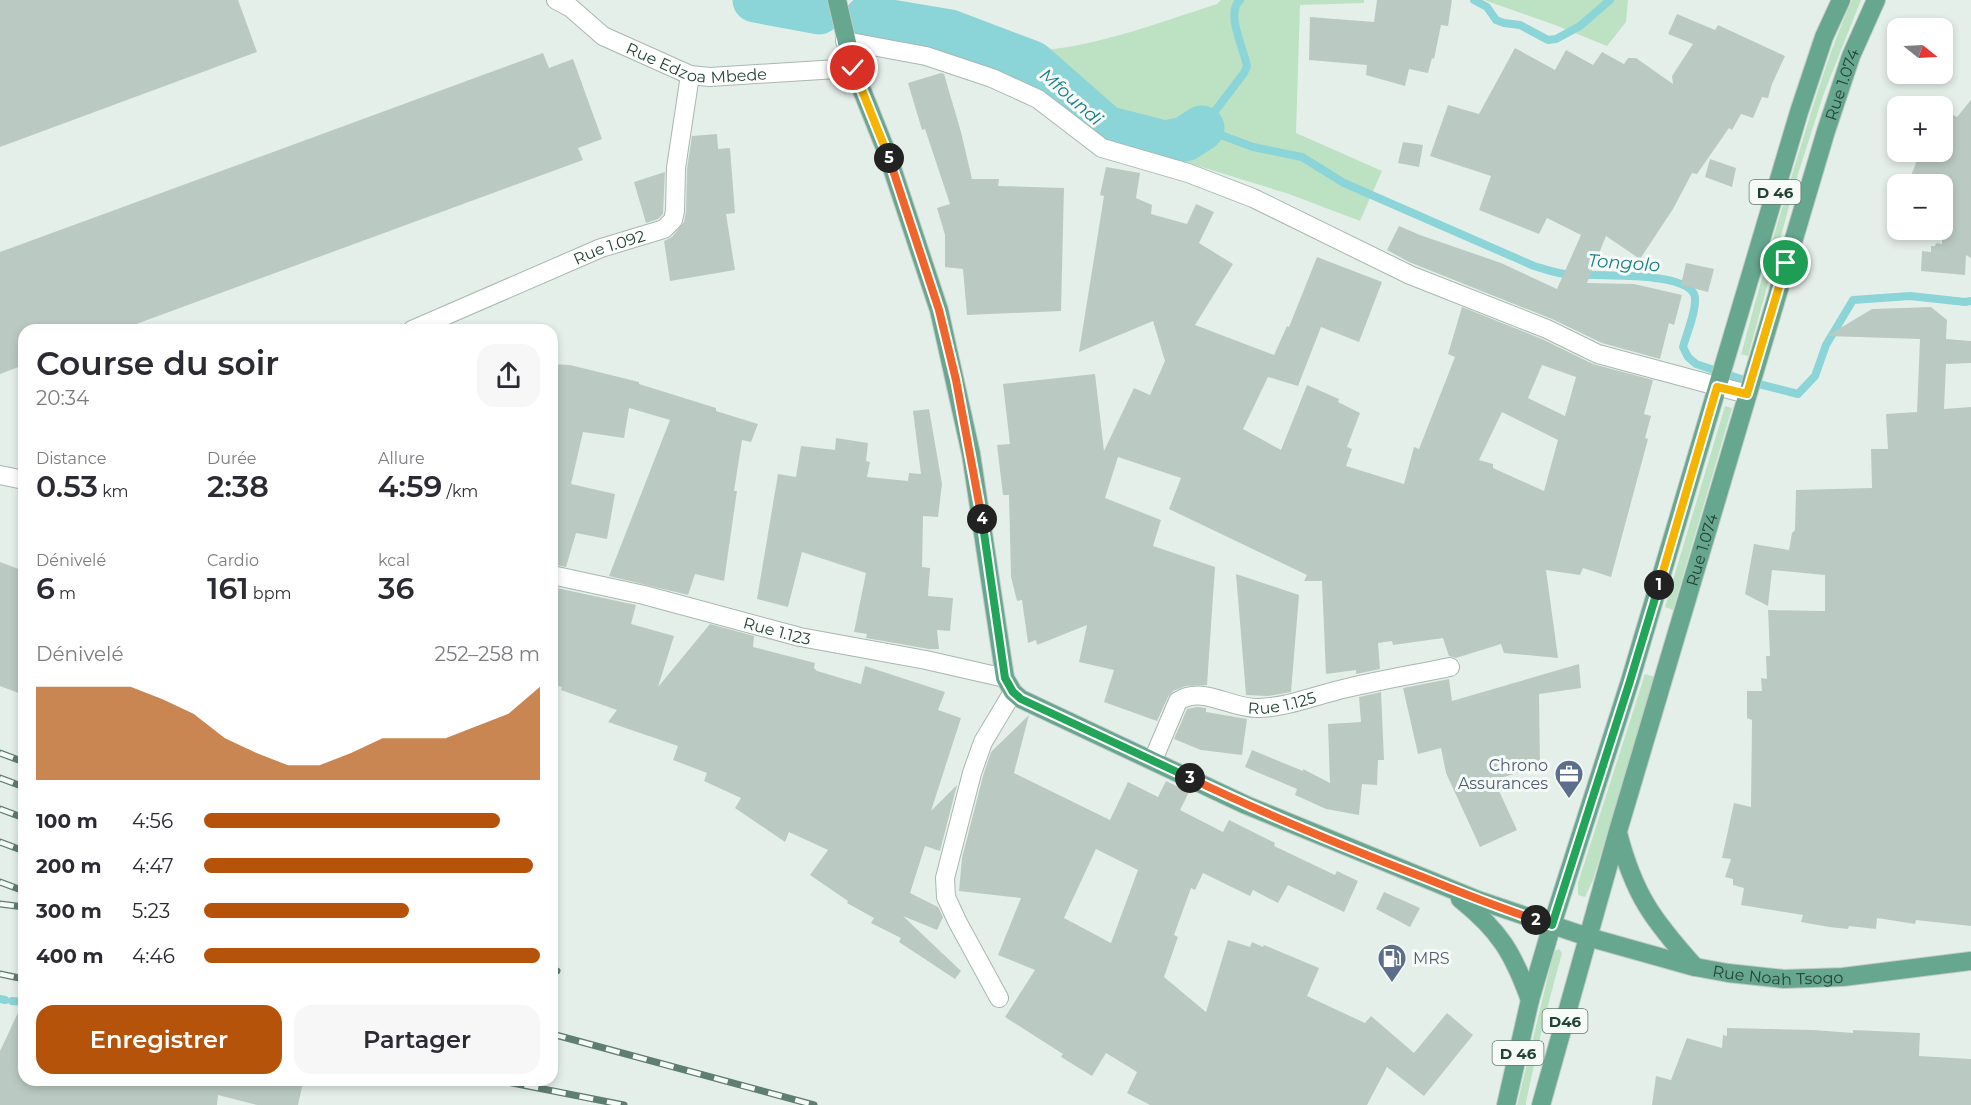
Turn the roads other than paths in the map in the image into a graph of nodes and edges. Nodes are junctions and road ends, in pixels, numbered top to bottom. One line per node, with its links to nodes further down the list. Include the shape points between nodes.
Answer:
1 (556, 0): 7 (street, Rue Edzoa Mbede, via 603,36)
2 (837, 0): 5 (main road)
3 (1841, 0): 9 (main road, Rue 1.074 / D 46, via 1799,112)
4 (1876, 0): 10 (main road, Rue 1.074 / D 46, via 1851,56 1826,131)
5 (845, 41): 6 (main road); 9 (street, via 926,56 992,78 1038,99 1102,148 1188,173 1253,198 1410,275 1547,329 1598,354)
6 (853, 68): 7 (street, Rue Edzoa Mbede); 17 (main road, via 887,153 939,310 971,454)
7 (690, 75): 8 (street, Rue 1.092, via 676,168 675,211 664,229 601,248)
8 (426, 324)
9 (1717, 387): 10 (street); 14 (main road, Rue 1.074 / D 46)
10 (1747, 394): 15 (main road, Rue 1.074 / D 46)
11 (0, 475): 12 (street)
12 (18, 479)
13 (558, 576): 17 (street, Rue 1.123, via 800,637 926,660)
14 (1643, 639): 15 (main road); 21 (main road, Rue 1.074 / D 46)
15 (1672, 647): 19 (main road, Rue 1.074 / D 46)
16 (1450, 667): 18 (street, Rue 1.125, via 1348,687 1279,706 1254,708 1198,694 1186,696 1178,701)
17 (1009, 685): 18 (main road, via 1021,699); 25 (street, via 972,773 945,878 946,897)
18 (1153, 760): 20 (main road, via 1246,805)
19 (1618, 831): 22 (main road, Rue 1.074 / D 46); 24 (main road, via 1628,867 1647,909)
20 (1428, 879): 21 (main road, Rue Noah Tsogo); 26 (main road, via 1460,899 1499,935)
21 (1552, 925): 22 (main road, Rue Noah Tsogo); 26 (main road, Rue 1.074 / D 46)
22 (1588, 937): 24 (main road, Rue Noah Tsogo); 28 (main road, Rue 1.074 / D46)
23 (1971, 962): 24 (main road, Rue Noah Tsogo, via 1843,977 1784,979)
24 (1695, 967)
25 (999, 999)
26 (1530, 1000): 27 (main road, D 46)
27 (1506, 1105)
28 (1541, 1105)

